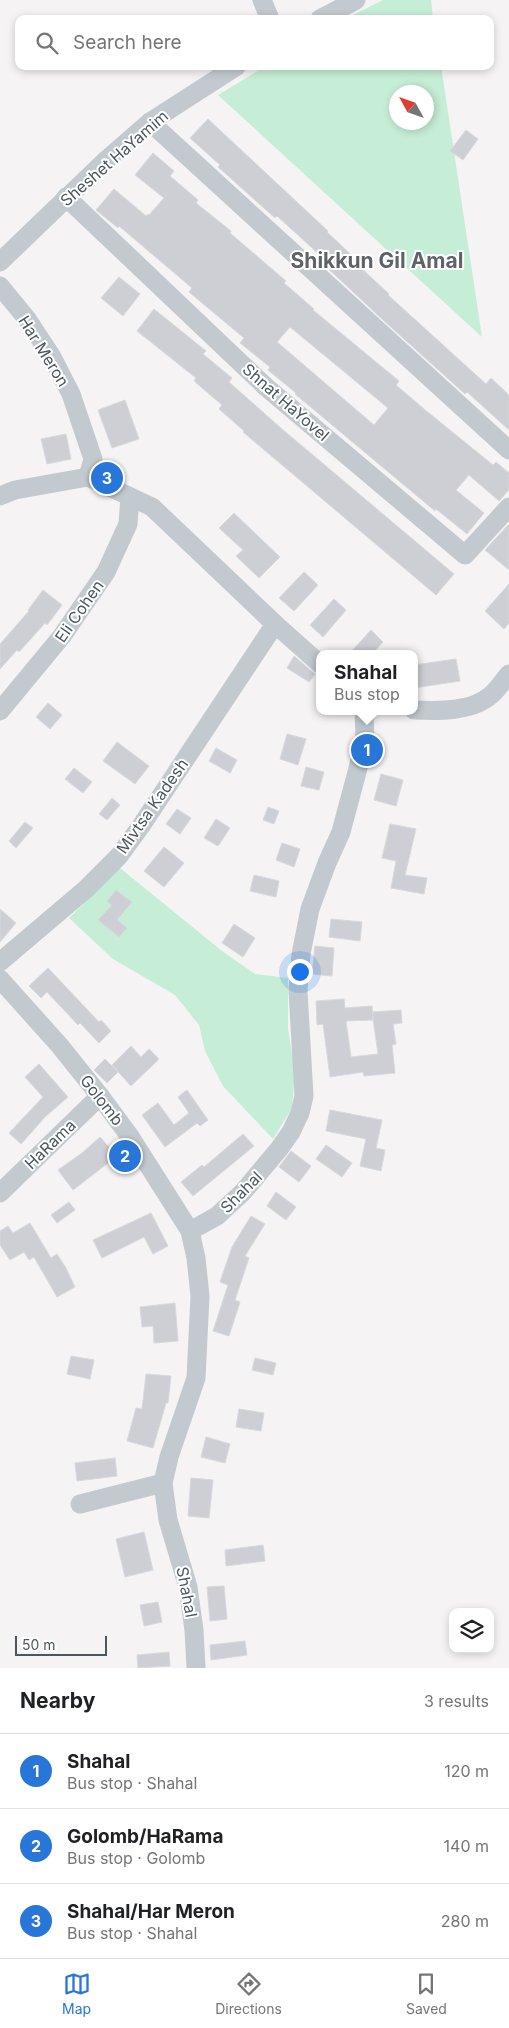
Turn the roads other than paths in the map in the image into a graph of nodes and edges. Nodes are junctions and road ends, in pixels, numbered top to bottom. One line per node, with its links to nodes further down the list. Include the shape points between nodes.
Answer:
1 (262, 0): 3 (street)
2 (356, 0): 4 (street)
3 (268, 15)
4 (328, 15)
5 (231, 70): 6 (street, Sheshet HaYamim)
6 (150, 122): 7 (street, Sheshet HaYamim); 10 (street)
7 (66, 197): 8 (street, Sheshet HaYamim); 14 (street, Shnat HaYovel, via 266,387 465,555)
8 (0, 262)
9 (0, 286): 11 (street, Har Meron, via 32,326 71,394 93,459)
10 (509, 450)
11 (88, 477): 12 (street, via 15,490); 13 (street)
12 (0, 496)
13 (130, 497): 15 (street, via 152,508); 19 (street, Eli Cohen, via 128,524 106,572 62,636)
14 (509, 507)
15 (275, 624): 16 (street); 21 (street, Mivtsa Kadesh, via 119,856 86,889)
16 (316, 660)
17 (509, 674): 18 (street, via 491,696 472,706)
18 (418, 710)
19 (0, 711)
20 (364, 715): 25 (street, Shahal, via 365,739 358,772 341,832 310,909 301,954 298,991 304,1096 300,1114 279,1149 243,1192 217,1216)
21 (0, 962)
22 (0, 979): 23 (street, Golomb)
23 (100, 1096): 24 (street, HaRama); 25 (street, Golomb, via 132,1138)
24 (0, 1192)
25 (190, 1231): 26 (street, Shahal, via 200,1296 196,1378)
26 (163, 1484): 27 (street); 28 (street, Shahal, via 168,1520 188,1587)
27 (80, 1504)
28 (196, 1668)

